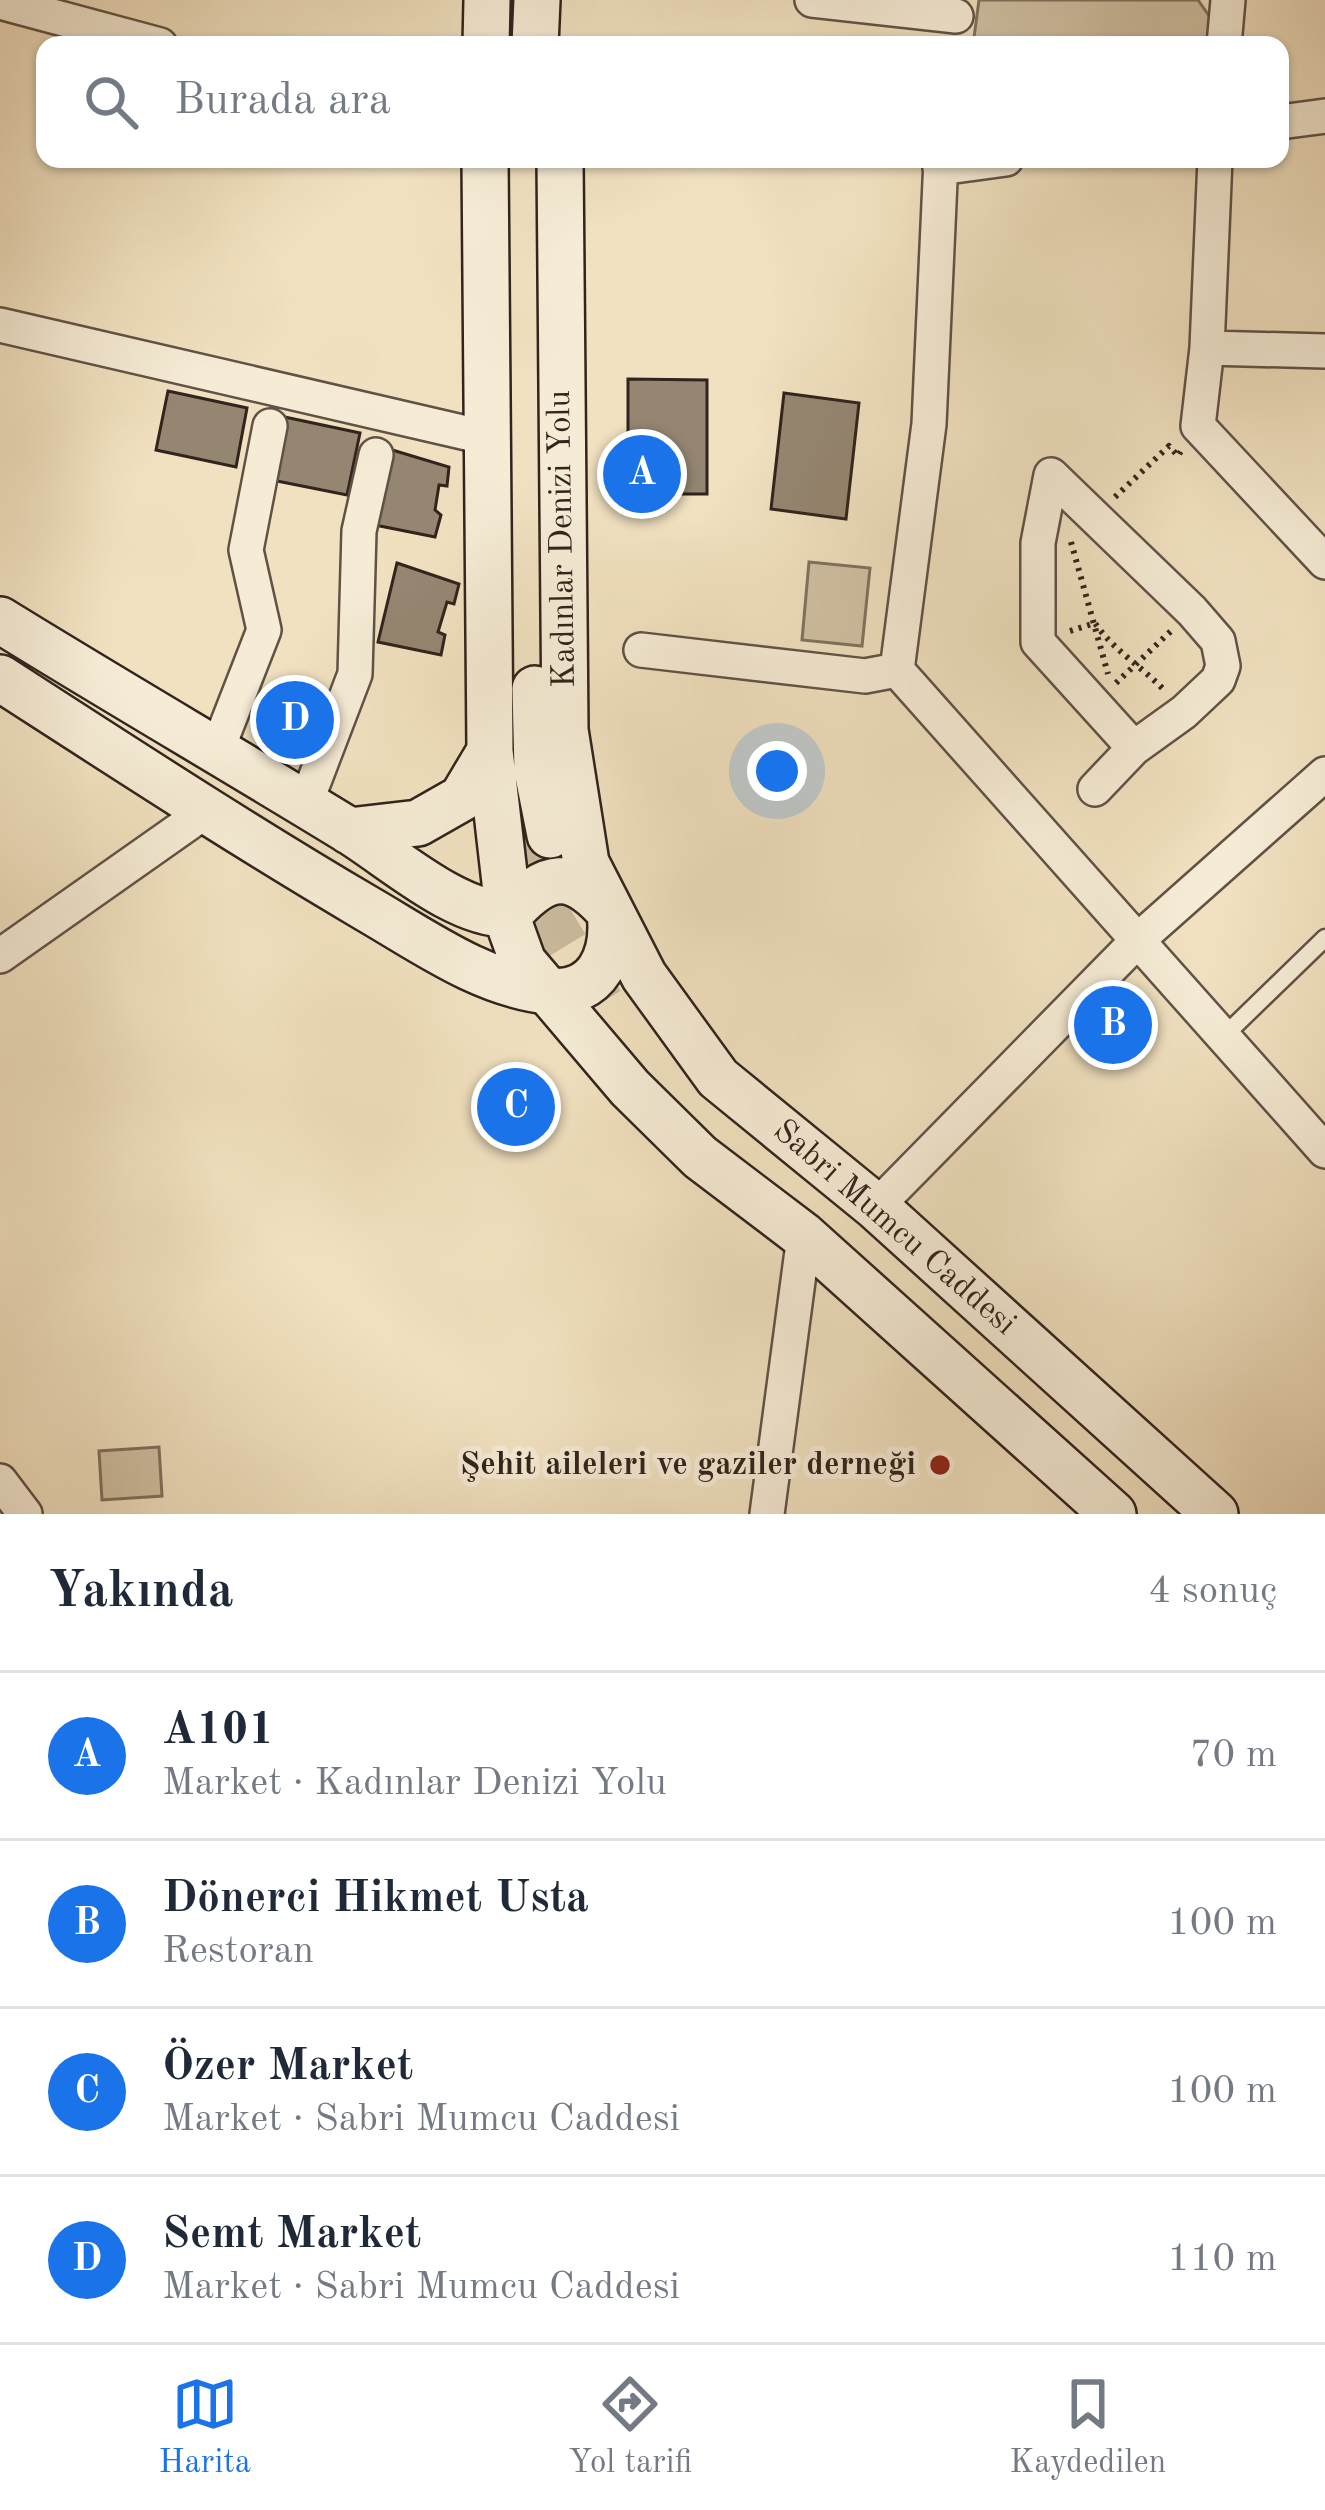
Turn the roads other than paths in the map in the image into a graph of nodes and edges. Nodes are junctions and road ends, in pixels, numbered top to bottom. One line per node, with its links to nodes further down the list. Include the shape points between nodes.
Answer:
1 (487, 0): 10 (main road)
2 (510, 0): 11 (main road)
3 (538, 0): 12 (main road)
4 (558, 0): 13 (main road)
5 (812, 0): 8 (street)
6 (1228, 0): 14 (street)
7 (4, 2): 9 (street)
8 (956, 20)
9 (127, 36)
10 (486, 36)
11 (510, 36)
12 (536, 36)
13 (559, 36)
14 (1225, 36)
15 (1325, 116): 16 (street)
16 (1289, 121)
17 (485, 168): 27 (main road)
18 (512, 168): 19 (main road, via 516,764 539,838)
19 (536, 168)
20 (560, 168): 42 (main road, Kadınlar Denizi Yolu, via 565,730 586,863)
21 (941, 168): 32 (street, via 929,424)
22 (1215, 168): 24 (street)
23 (0, 325): 27 (street)
24 (1207, 348): 25 (street); 29 (street, via 1198,426)
25 (1325, 351)
26 (270, 426): 36 (street, via 246,550 264,630)
27 (488, 438): 35 (main road)
28 (376, 455): 39 (street, via 359,531 355,674)
29 (1325, 562)
30 (0, 620): 36 (main road)
31 (641, 650): 32 (street, via 865,676)
32 (897, 670): 44 (street)
33 (0, 678): 40 (main road)
34 (1134, 748): 34 (street, via 1218,680 1218,641 1052,475 1038,543 1038,642); 38 (street)
35 (490, 751): 41 (main road, via 462,798 418,823); 43 (main road)
36 (216, 753): 39 (main road)
37 (1325, 774): 44 (street)
38 (1096, 789)
39 (305, 805): 41 (main road)
40 (206, 811): 46 (street); 47 (main road, via 488,977)
41 (349, 831): 43 (main road, via 438,889 483,912)
42 (610, 912): 43 (main road, via 568,879 537,887); 47 (main road, via 606,961 578,988); 50 (main road, Sabri Mumcu Caddesi, via 644,976 718,1078)
43 (509, 914): 47 (main road, Sabri Mumcu Caddesi, via 523,962)
44 (1139, 939): 48 (street); 50 (street)
45 (1323, 943): 48 (lane)
46 (4, 948)
47 (548, 991): 51 (main road, Sabri Mumcu Caddesi, via 700,1157)
48 (1224, 1036): 49 (street)
49 (1325, 1151)
50 (876, 1207): 52 (main road, Sabri Mumcu Caddesi)
51 (805, 1236): 54 (main road, Sabri Mumcu Caddesi); 56 (street)
52 (1083, 1394): 58 (main road); 59 (main road, Sabri Mumcu Caddesi)
53 (0, 1480): 55 (street)
54 (1119, 1508): 57 (main road, via 881,1270 690,1111 619,1010 732,1123 842,1210)
55 (25, 1514)
56 (766, 1514)
57 (1176, 1514)
58 (1197, 1514)
59 (1215, 1514)

